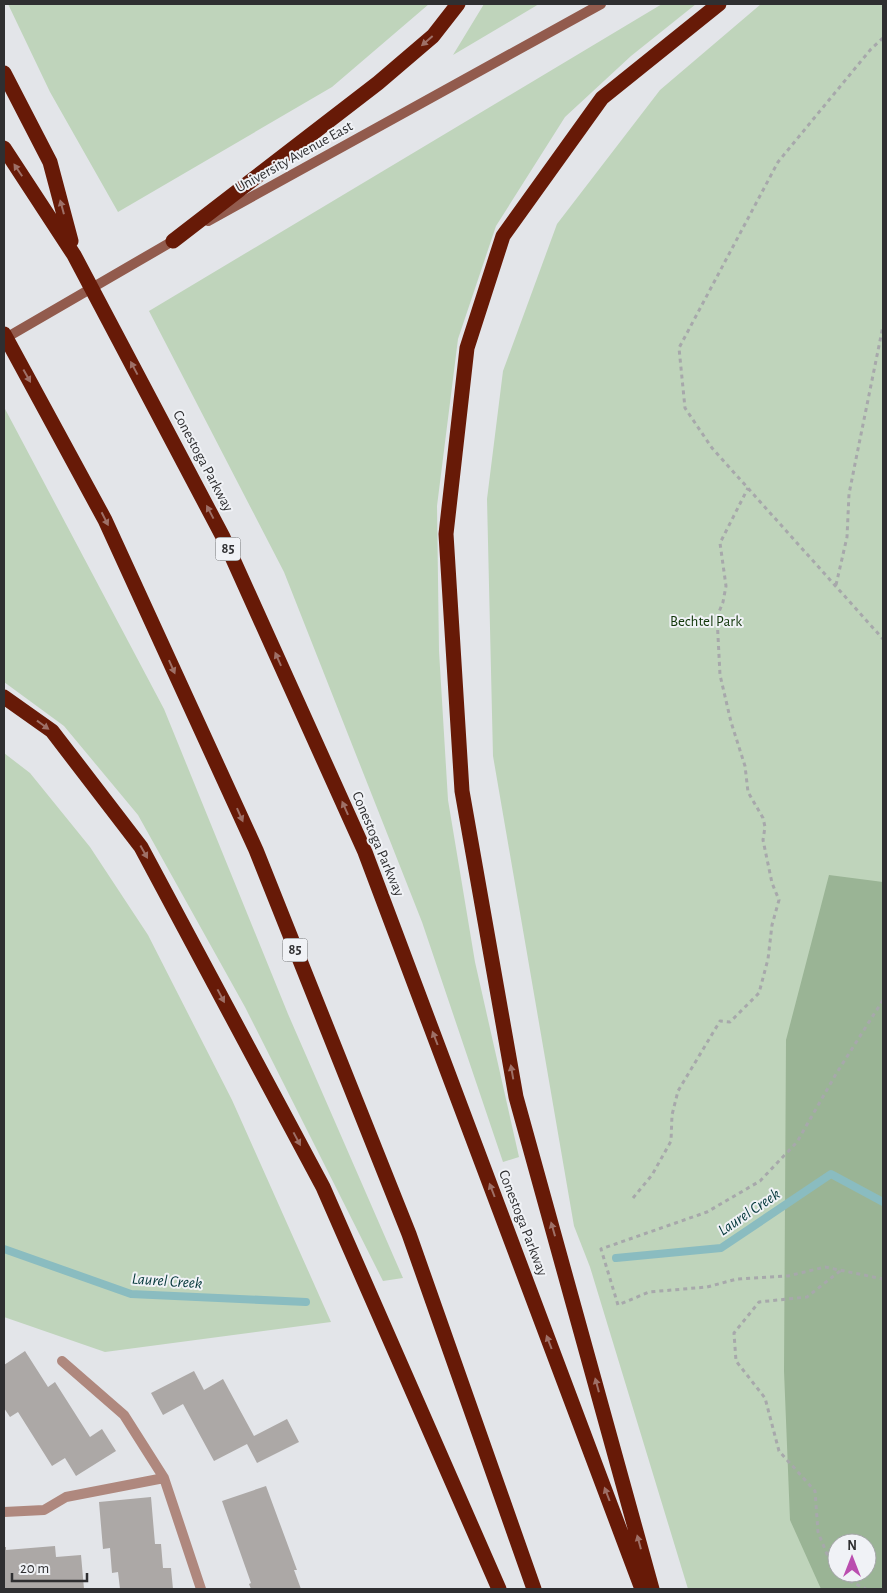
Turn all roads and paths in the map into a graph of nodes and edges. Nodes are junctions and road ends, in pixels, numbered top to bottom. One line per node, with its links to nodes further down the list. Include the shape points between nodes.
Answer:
1 (458, 4): 7 (highway, one-way to 7, via 433,36 378,83)
2 (601, 4): 7 (main road, University Avenue East)
3 (719, 4): 27 (highway, one-way to 3, via 516,1097 462,791 446,534 467,348 503,236 602,98)
4 (883, 38): 12 (path, via 778,162 679,348 685,408 712,448)
5 (4, 73): 8 (highway, one-way to 5, via 50,162)
6 (4, 148): 8 (highway, Conestoga Parkway / 85, one-way to 6)
7 (173, 240): 11 (main road, University Avenue East)
8 (74, 255): 26 (highway, Conestoga Parkway / 85, one-way to 8, via 365,852 222,537)
9 (883, 326): 13 (path, via 849,494 848,536)
10 (4, 334): 25 (highway, 85, one-way to 25, via 106,520 256,850 409,1234)
11 (4, 340)
12 (748, 488): 13 (path); 17 (path, via 720,543 726,586 716,617 720,666 731,722 745,766 748,792 763,818 763,840 772,883 780,900 759,993 730,1022 720,1022 699,1055 678,1090 671,1140 652,1175)
13 (836, 586): 14 (path)
14 (883, 639)
15 (4, 697): 24 (highway, one-way to 24, via 52,731 141,847 323,1187)
16 (883, 1000): 18 (path, via 797,1142 760,1181 707,1212 601,1249 618,1306 649,1292 788,1276 825,1267)
17 (634, 1198)
18 (841, 1270): 19 (path); 28 (path, via 807,1297 759,1302 734,1333 736,1361 765,1398 778,1451 815,1491 818,1532 834,1574)
19 (883, 1279)
20 (62, 1361): 21 (lane, via 124,1415)
21 (164, 1478): 22 (lane, via 66,1497 44,1510); 23 (lane)
22 (4, 1512)
23 (200, 1589)
24 (499, 1589)
25 (534, 1589)
26 (642, 1589)
27 (652, 1589)
28 (866, 1589)

